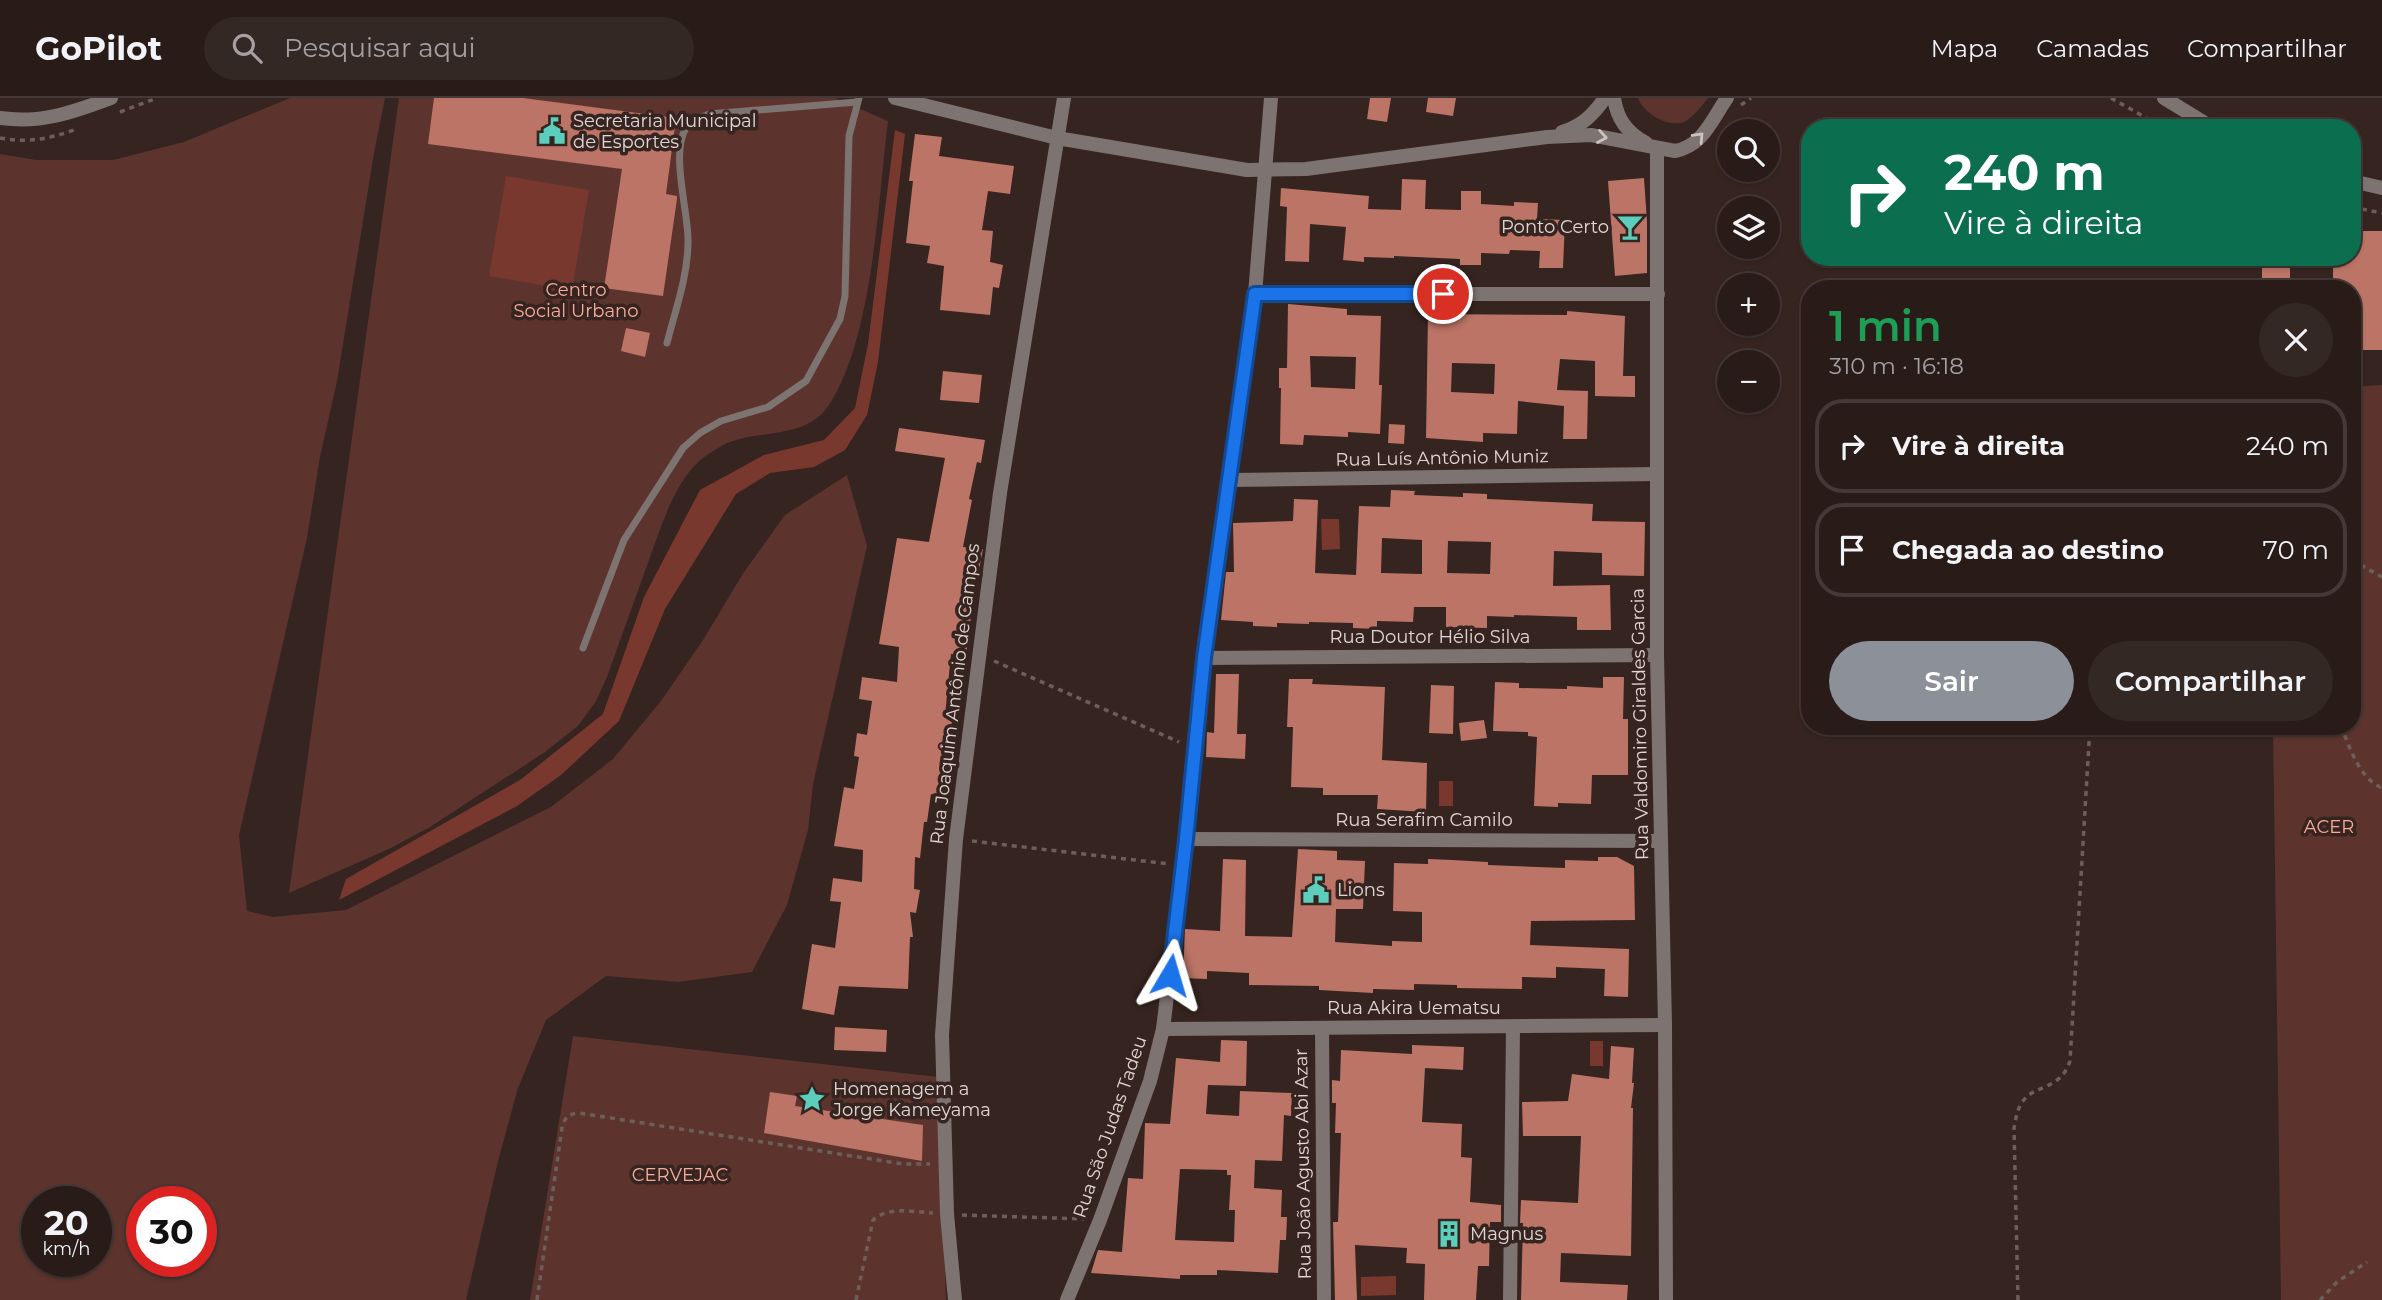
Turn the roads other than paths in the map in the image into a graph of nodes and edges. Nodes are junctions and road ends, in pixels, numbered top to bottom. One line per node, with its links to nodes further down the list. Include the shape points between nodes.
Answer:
1 (111, 98): 10 (street, via 52,118)
2 (895, 98): 13 (street)
3 (1064, 98): 13 (street, Rua Joaquim Antônio de Campos)
4 (1272, 98): 15 (street, Rua São Judas Tadeu)
5 (1605, 98): 12 (street, via 1576,128)
6 (1614, 98): 14 (street, via 1622,124)
7 (1727, 98): 14 (street, one-way to 7, via 1686,149 1703,134)
8 (2164, 98): 11 (street)
9 (858, 100): 20 (lane, via 709,114 686,128 681,164 688,241); 23 (lane, via 849,136 841,319 806,381 768,407 721,421 683,448 624,540)
10 (0, 118)
11 (2198, 119)
12 (1547, 137): 14 (street, one-way to 14, via 1591,135); 15 (street)
13 (1057, 138): 15 (street); 32 (street, Rua Joaquim Antônio de Campos, via 1000,493 956,839 942,1035 947,1214)
14 (1657, 148): 19 (street, Rua Valdomiro Giraldes Garcia)
15 (1265, 170): 18 (street, Rua São Judas Tadeu)
16 (2361, 183): 17 (street)
17 (2382, 188)
18 (1255, 294): 19 (street); 22 (street, Rua São Judas Tadeu)
19 (1658, 294): 21 (street, Rua Valdomiro Giraldes Garcia)
20 (667, 343)
21 (1656, 474): 22 (street, Rua Luís Antônio Muniz); 24 (street, Rua Valdomiro Giraldes Garcia)
22 (1230, 480): 25 (street, Rua São Judas Tadeu)
23 (583, 648)
24 (1657, 654): 25 (street, Rua Doutor Hélio Silva); 27 (street, Rua Valdomiro Giraldes Garcia)
25 (1204, 658): 26 (street, Rua São Judas Tadeu)
26 (1186, 839): 27 (street, Rua Serafim Camilo); 31 (street, Rua São Judas Tadeu)
27 (1661, 841): 28 (street, Rua Valdomiro Giraldes Garcia)
28 (1665, 1025): 29 (street, Rua Akira Uematsu); 36 (street, Rua Valdomiro Giraldes Garcia)
29 (1513, 1027): 30 (street, Rua Akira Uematsu); 35 (street)
30 (1322, 1028): 31 (street, Rua Akira Uematsu); 34 (street, Rua João Agusto Abi Azar)
31 (1163, 1029): 33 (street, Rua São Judas Tadeu, via 1150,1081)
32 (955, 1300)
33 (1067, 1300)
34 (1324, 1300)
35 (1510, 1300)
36 (1666, 1300)

